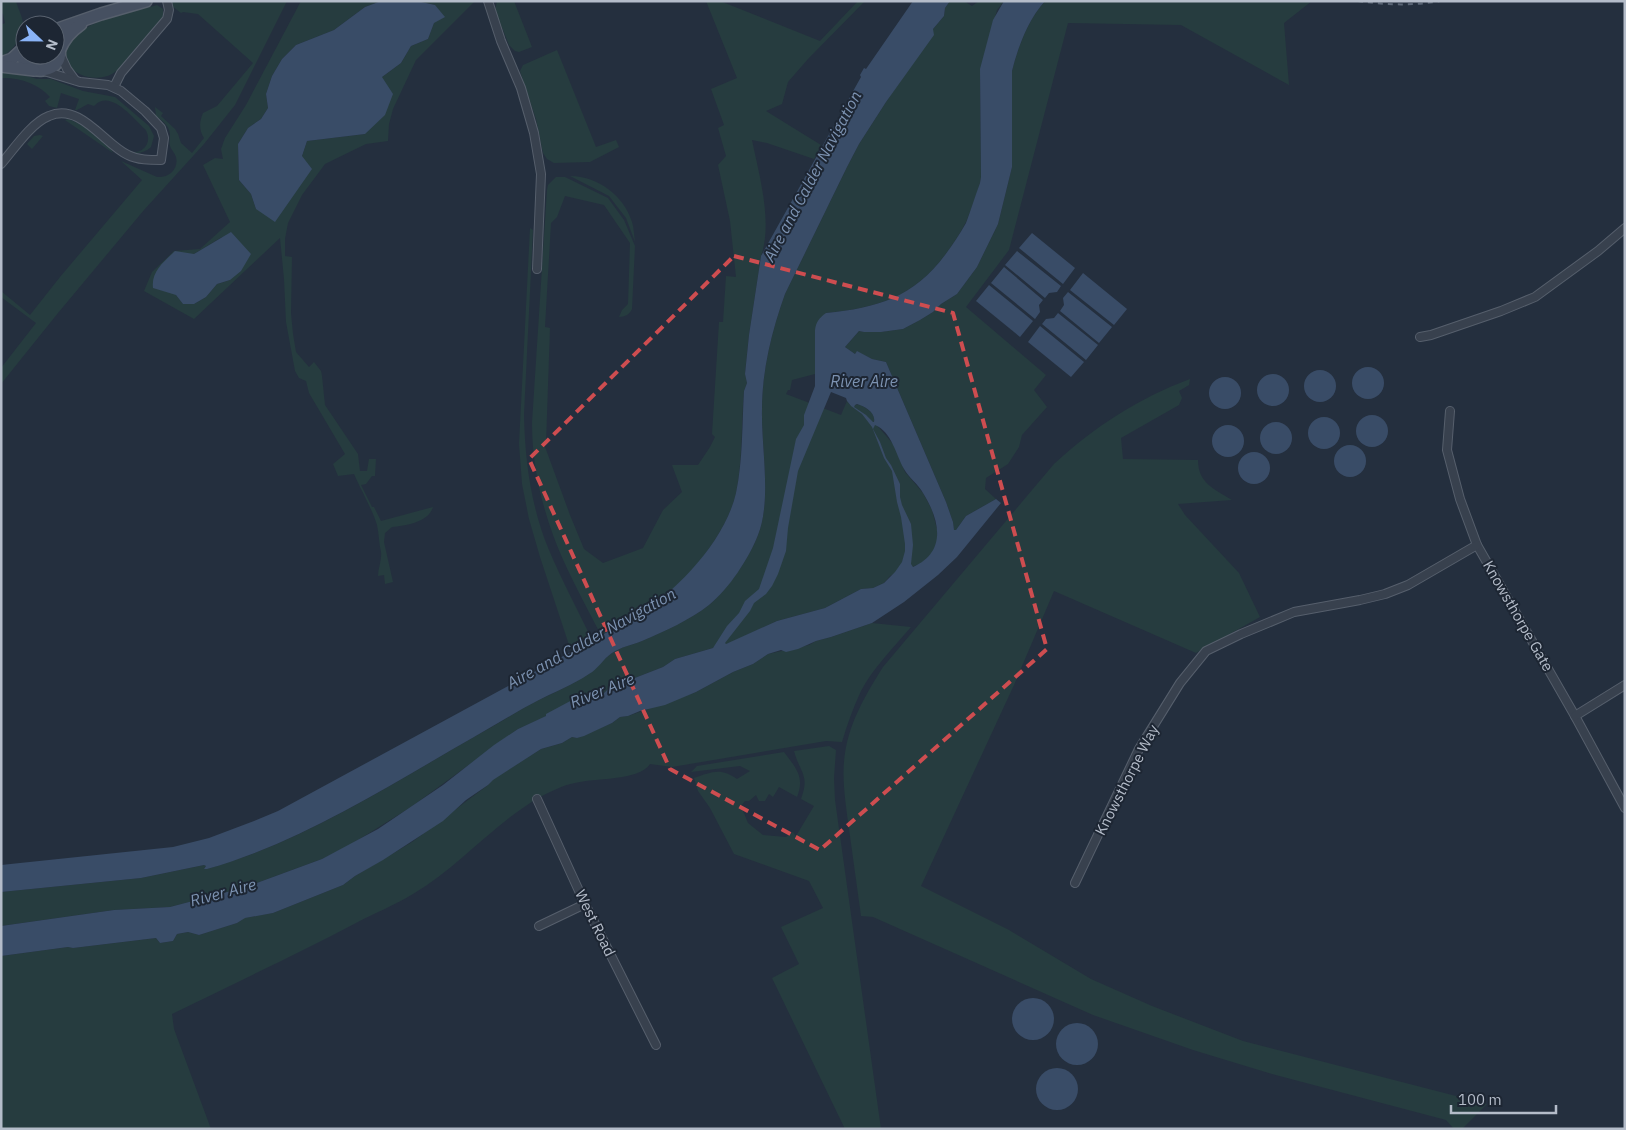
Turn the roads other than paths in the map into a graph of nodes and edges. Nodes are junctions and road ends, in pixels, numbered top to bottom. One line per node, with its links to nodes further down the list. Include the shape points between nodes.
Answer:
1 (146, 1): 4 (main road)
2 (167, 1): 14 (street, via 167,19 121,73)
3 (488, 1): 17 (street, via 534,132 541,174)
4 (86, 20): 5 (main road); 6 (main road)
5 (65, 27)
6 (65, 40)
7 (15, 56): 8 (main road)
8 (1, 64): 12 (main road)
9 (65, 64): 13 (street)
10 (27, 65): 12 (main road)
11 (54, 65): 12 (main road)
12 (41, 71): 13 (street)
13 (75, 80): 14 (street)
14 (114, 87): 15 (street, via 162,128 162,160 125,154 85,121 62,113 37,124)
15 (1, 164)
16 (1625, 228): 18 (street, via 1534,297)
17 (537, 270)
18 (1420, 337)
19 (1450, 411): 20 (street, Knowsthorpe Gate, via 1446,450)
20 (1477, 545): 22 (street, Knowsthorpe Gate); 25 (street, Knowsthorpe Way, via 1408,585 1360,600 1294,612 1206,651 1180,683 1139,749)
21 (1625, 685): 22 (street)
22 (1575, 716): 24 (street, Knowsthorpe Gate)
23 (537, 799): 26 (street, West Road)
24 (1625, 808)
25 (1075, 883)
26 (584, 904): 27 (street); 28 (street, West Road)
27 (539, 926)
28 (656, 1045)

